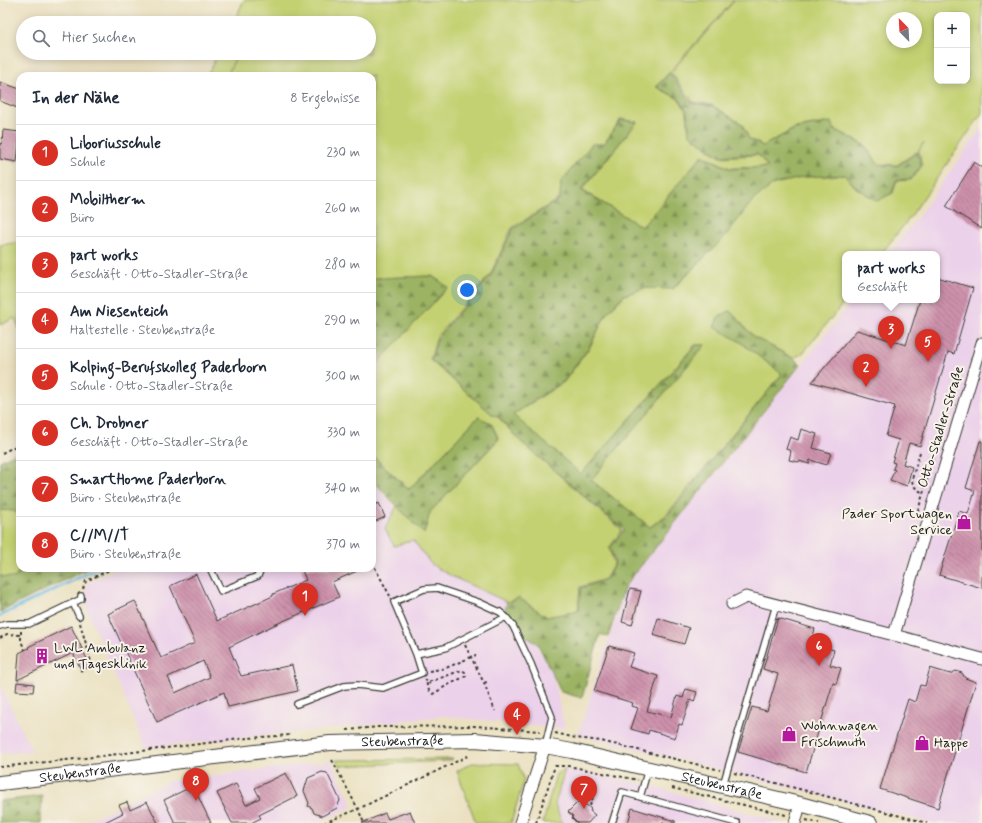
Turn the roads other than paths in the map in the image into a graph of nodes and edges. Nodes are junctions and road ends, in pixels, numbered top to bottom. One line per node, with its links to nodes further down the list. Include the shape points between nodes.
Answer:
1 (982, 343): 11 (street, Otto-Stadler-Straße)
2 (213, 572): 3 (lane, via 221,591 258,576)
3 (260, 572)
4 (81, 596): 5 (lane, via 81,599)
5 (73, 603): 8 (lane); 10 (lane, via 29,624)
6 (732, 604): 7 (street, via 746,597)
7 (776, 605): 11 (street); 18 (lane)
8 (79, 616)
9 (506, 617): 12 (lane, via 445,648); 12 (lane, via 500,612 437,588 424,589 394,602); 15 (lane, via 531,664 552,717)
10 (0, 626)
11 (894, 635): 13 (street)
12 (416, 654): 14 (lane, via 422,673 384,688 344,686)
13 (982, 659)
14 (298, 704)
15 (545, 746): 16 (street, Steubenstraße, via 572,751); 17 (street, Steubenstraße, via 475,740 330,743); 21 (street)
16 (646, 775): 18 (street, Steubenstraße); 19 (lane)
17 (0, 783)
18 (723, 786): 20 (street, Steubenstraße)
19 (640, 797): 22 (lane, via 622,792); 23 (lane)
20 (797, 815): 24 (street, Steubenstraße)
21 (520, 823)
22 (612, 823)
23 (738, 823)
24 (870, 823)

